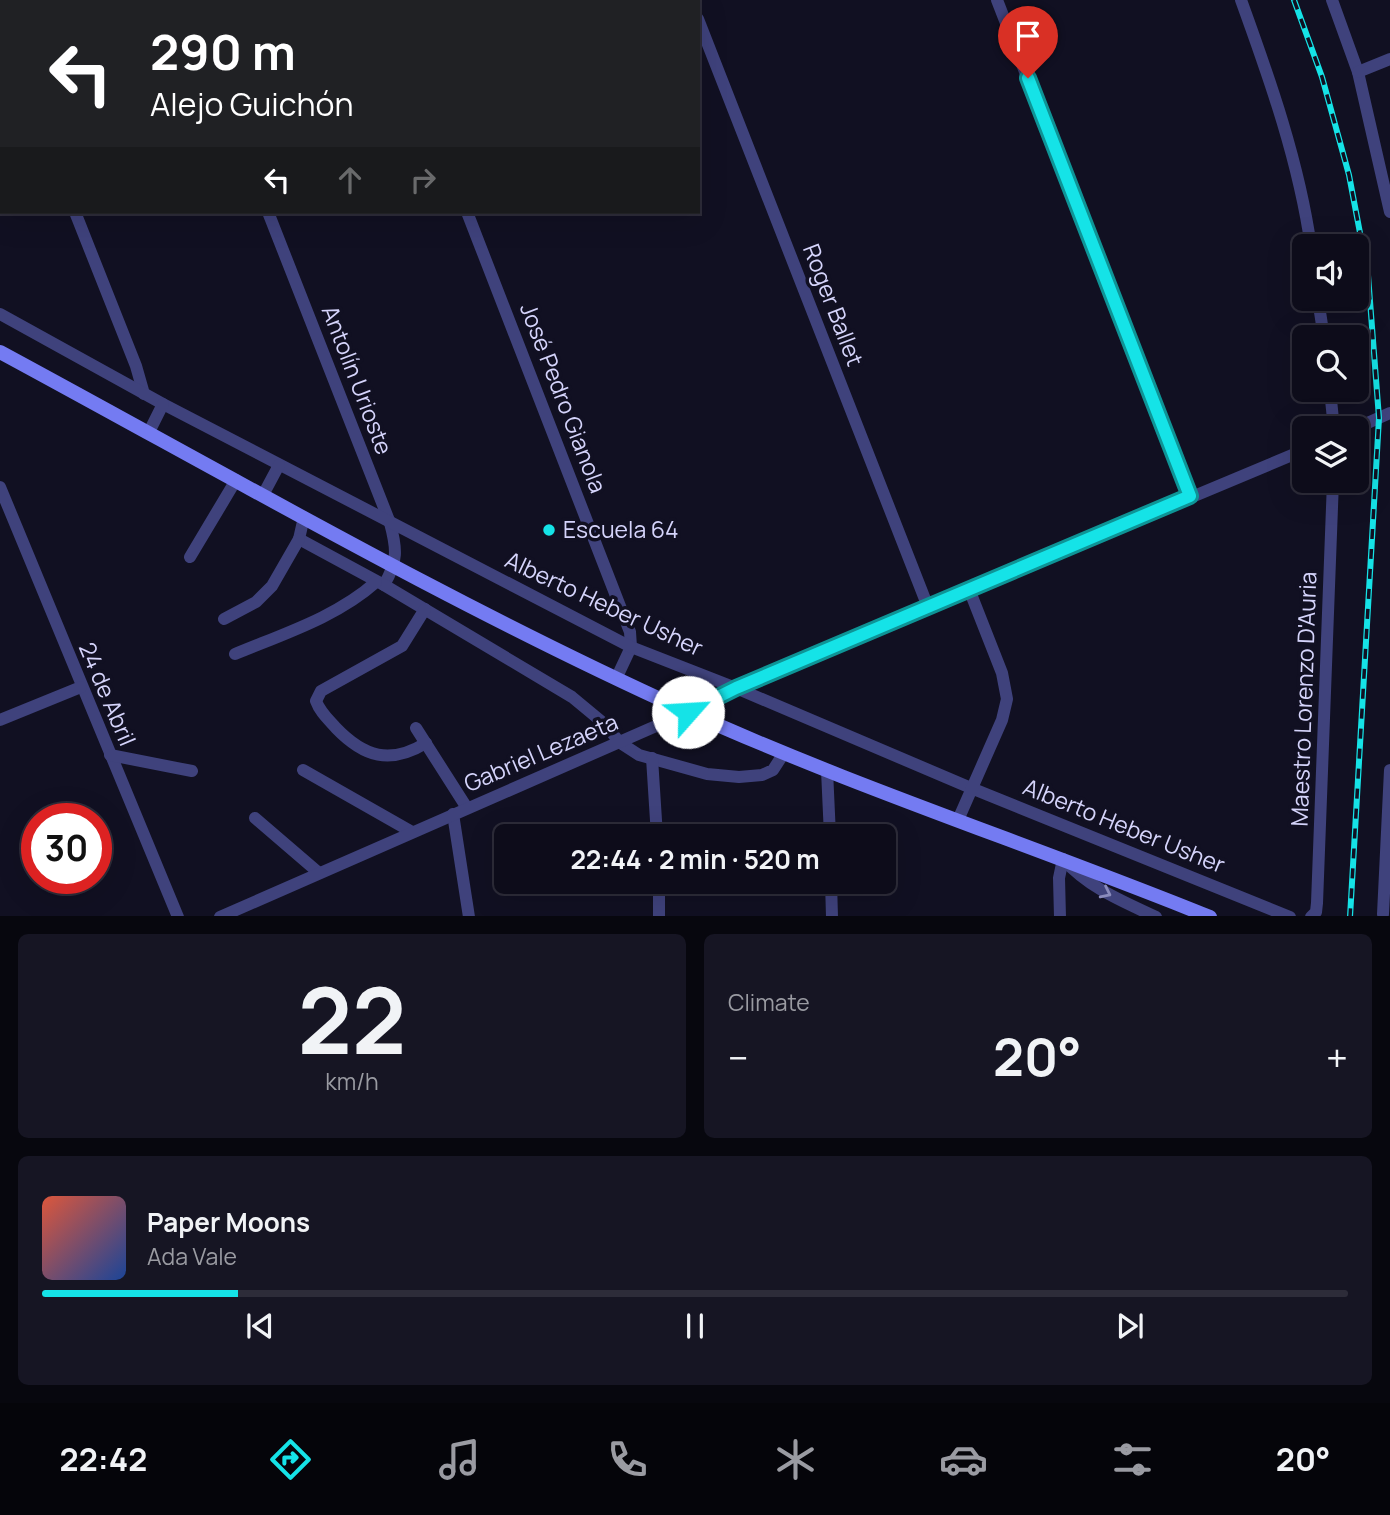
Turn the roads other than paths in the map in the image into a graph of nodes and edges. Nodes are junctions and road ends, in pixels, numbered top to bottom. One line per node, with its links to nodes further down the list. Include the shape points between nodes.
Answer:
1 (997, 0): 25 (street)
2 (1241, 0): 11 (street, via 1279,108)
3 (1332, 0): 6 (street)
4 (700, 24): 33 (street, Roger Ballet)
5 (1390, 59): 6 (street)
6 (1358, 72): 7 (street)
7 (1390, 212)
8 (76, 214): 14 (street)
9 (269, 214): 27 (street, Antolín Urioste)
10 (468, 214): 36 (street, José Pedro Gianola, via 630,632)
11 (1308, 234)
12 (0, 314): 14 (street, Alberto Heber Usher)
13 (0, 352): 18 (street)
14 (144, 394): 15 (street, Alberto Heber Usher)
15 (163, 404): 18 (street); 20 (street, Alberto Heber Usher)
16 (1390, 412): 17 (street)
17 (1369, 422)
18 (149, 432): 21 (street)
19 (1292, 455): 25 (street, Gabriel Lezaeta)
20 (279, 465): 24 (street); 27 (street, Alberto Heber Usher)
21 (236, 480): 24 (street); 29 (street)
22 (0, 488): 39 (street, 24 de Abril)
23 (1333, 493): 75 (street, Maestro Lorenzo D'Auria, via 1317,903)
24 (263, 495): 26 (street)
25 (1190, 496): 32 (street, Gabriel Lezaeta)
26 (304, 517): 28 (street); 30 (street)
27 (390, 523): 30 (street, Antolín Urioste); 36 (street, Alberto Heber Usher)
28 (299, 539): 31 (street); 35 (street, via 272,586 256,602)
29 (190, 557)
30 (395, 567): 31 (street); 38 (street)
31 (380, 583): 34 (street); 37 (street, via 308,623)
32 (969, 589): 33 (street, Gabriel Lezaeta); 53 (street, via 1002,673 1007,699)
33 (928, 607): 40 (street, Gabriel Lezaeta)
34 (425, 609): 44 (street, via 572,697); 45 (street, via 402,646 321,691 316,701 342,735 371,753 400,755)
35 (225, 619)
36 (631, 647): 38 (street); 40 (street, Alberto Heber Usher)
37 (235, 654)
38 (616, 679): 41 (street)
39 (81, 687): 42 (street); 47 (street, 24 de Abril)
40 (736, 688): 41 (street, Gabriel Lezaeta); 53 (street, Alberto Heber Usher)
41 (688, 712): 44 (street, Gabriel Lezaeta); 46 (street)
42 (0, 720)
43 (416, 729): 45 (street)
44 (619, 742): 48 (street); 54 (street, Gabriel Lezaeta)
45 (426, 743): 54 (street)
46 (784, 753): 48 (street, via 773,770 739,777 707,774); 50 (street)
47 (110, 755): 51 (street); 66 (street, 24 de Abril)
48 (652, 758): 58 (street)
49 (303, 770): 60 (street)
50 (827, 770): 57 (street); 59 (street)
51 (192, 771)
52 (1390, 771): 65 (street)
53 (971, 788): 57 (street); 74 (street, Alberto Heber Usher)
54 (467, 808): 55 (street, Gabriel Lezaeta)
55 (453, 814): 60 (street, Gabriel Lezaeta); 68 (street)
56 (255, 818): 62 (street)
57 (958, 820): 61 (street)
58 (656, 824)
59 (829, 824)
60 (412, 832): 62 (street, Gabriel Lezaeta)
61 (1063, 859): 71 (street); 72 (street, one-way to 72, via 1092,886); 73 (street)
62 (319, 873): 67 (street, Gabriel Lezaeta)
63 (659, 894): 69 (street)
64 (831, 894): 70 (street)
65 (1383, 914)
66 (178, 916)
67 (220, 916)
68 (468, 916)
69 (659, 916)
70 (832, 916)
71 (1060, 916)
72 (1156, 916)
73 (1210, 916)
74 (1290, 916)
75 (1311, 916)

